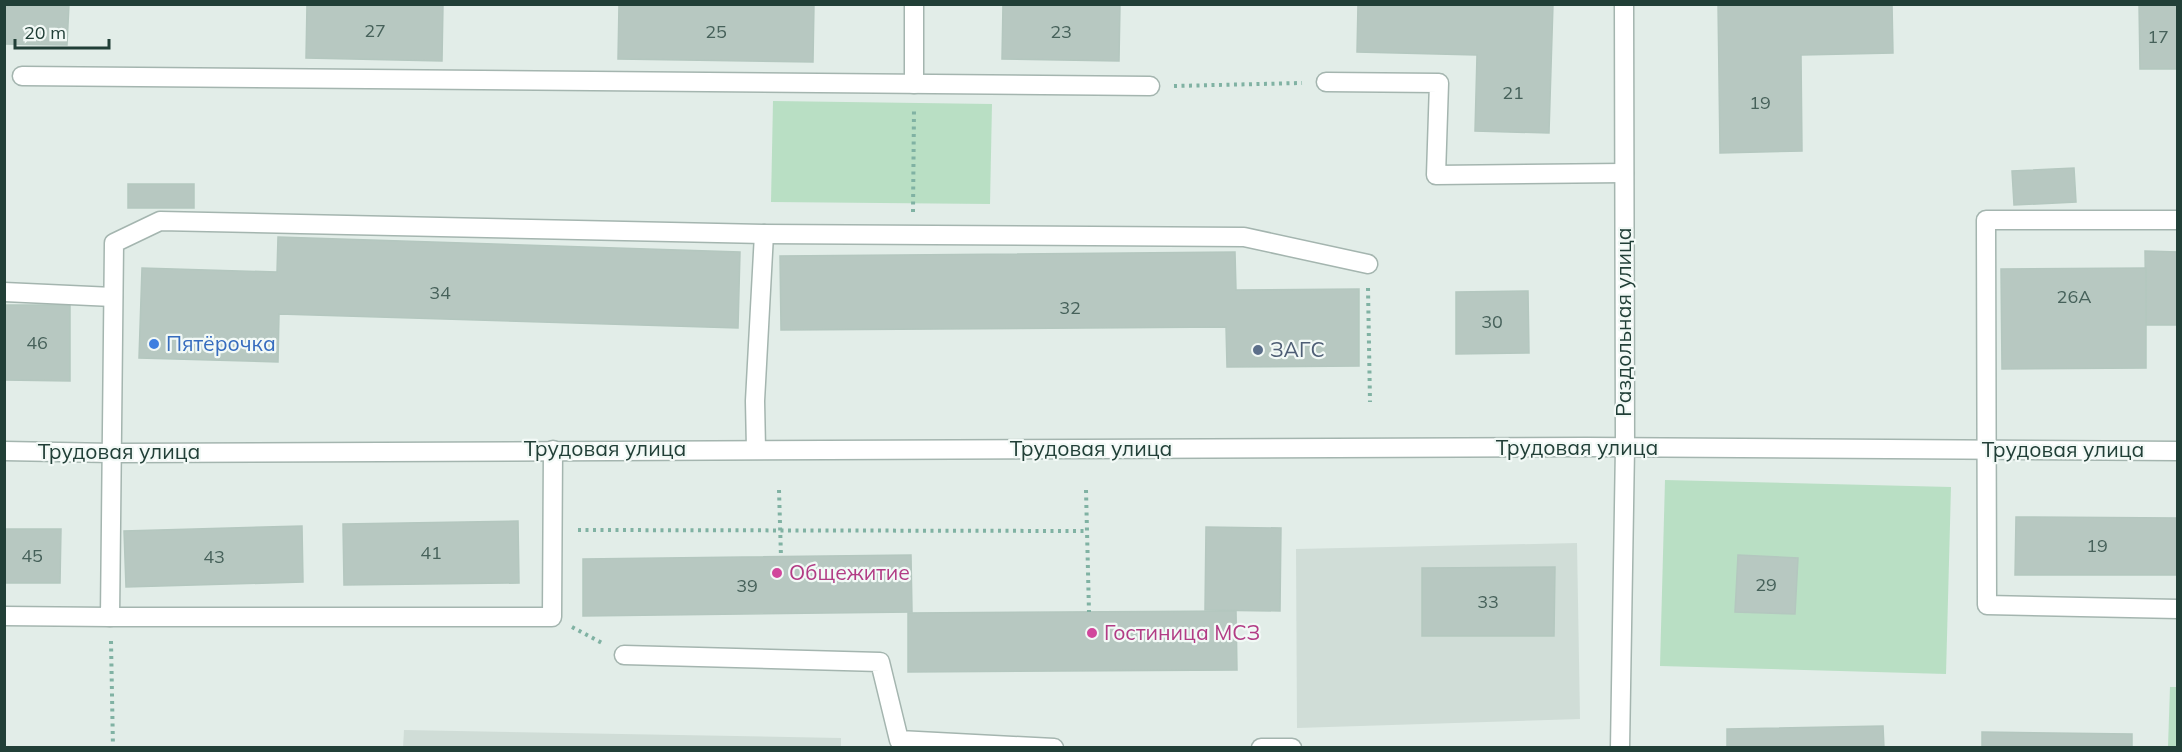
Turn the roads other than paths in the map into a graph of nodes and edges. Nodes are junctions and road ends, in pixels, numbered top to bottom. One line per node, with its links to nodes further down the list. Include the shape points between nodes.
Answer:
1 (914, 4): 5 (street)
2 (1624, 4): 7 (street, Раздольная улица)
3 (22, 76): 5 (street)
4 (1326, 82): 7 (street, via 1439,83 1436,175)
5 (914, 84): 6 (street)
6 (1150, 86)
7 (1624, 173): 13 (street, Раздольная улица)
8 (2178, 220): 16 (street, via 1986,220)
9 (764, 234): 10 (street, via 1244,237); 12 (street, via 160,222 114,243); 14 (street, via 754,401)
10 (1368, 264)
11 (4, 292): 12 (street)
12 (113, 297): 19 (street)
13 (1625, 447): 14 (street, Трудовая улица); 16 (street, Трудовая улица); 27 (street, Раздольная улица)
14 (756, 449): 15 (street, Трудовая улица)
15 (553, 450): 19 (street, Трудовая улица); 22 (street, via 552,617)
16 (1987, 450): 18 (street, Трудовая улица); 20 (street, via 1987,605)
17 (4, 451): 19 (street, Трудовая улица)
18 (2178, 451)
19 (113, 453): 22 (street)
20 (2178, 609)
21 (4, 616): 22 (street)
22 (110, 617)
23 (624, 654): 24 (street, via 880,662 899,740)
24 (1054, 747)
25 (1260, 747): 26 (street)
26 (1292, 747)
27 (1620, 747)

